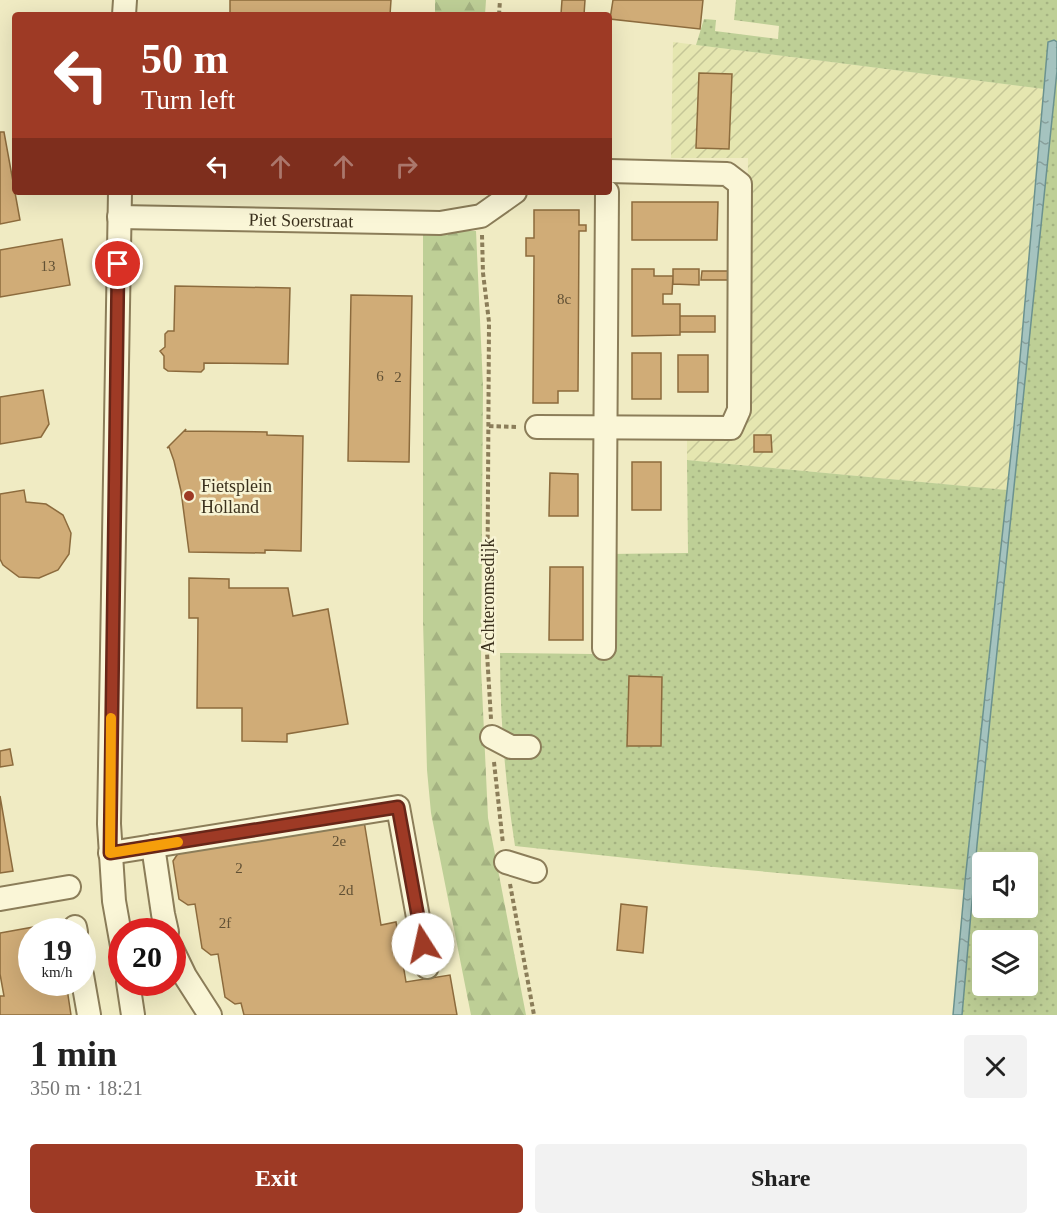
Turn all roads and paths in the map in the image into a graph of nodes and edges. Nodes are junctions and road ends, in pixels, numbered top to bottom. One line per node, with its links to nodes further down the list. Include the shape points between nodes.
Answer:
1 (612, 171): 9 (street, via 727,174 740,184 739,410 731,428)
2 (120, 195): 6 (street)
3 (511, 195): 5 (street)
4 (607, 195): 9 (street)
5 (481, 216): 6 (street, Piet Soerstraat, via 440,222); 7 (path, Achteromsedijk, via 489,322)
6 (119, 217): 14 (street)
7 (489, 426): 8 (path); 11 (path, Achteromsedijk, via 487,653)
8 (537, 427): 9 (street)
9 (605, 428): 10 (street)
10 (604, 648)
11 (492, 737): 12 (street, via 511,747); 15 (path, Achteromsedijk)
12 (529, 747)
13 (153, 846): 14 (street); 20 (street); 21 (street, via 398,807)
14 (110, 853): 19 (street)
15 (506, 862): 16 (street); 28 (path, Achteromsedijk)
16 (535, 872)
17 (69, 887): 18 (street)
18 (0, 899)
19 (117, 918)
20 (164, 918)
21 (427, 967)
22 (186, 978): 27 (street)
23 (85, 996): 25 (street)
24 (130, 996): 26 (street)
25 (88, 1015)
26 (133, 1015)
27 (210, 1015)
28 (534, 1015)

